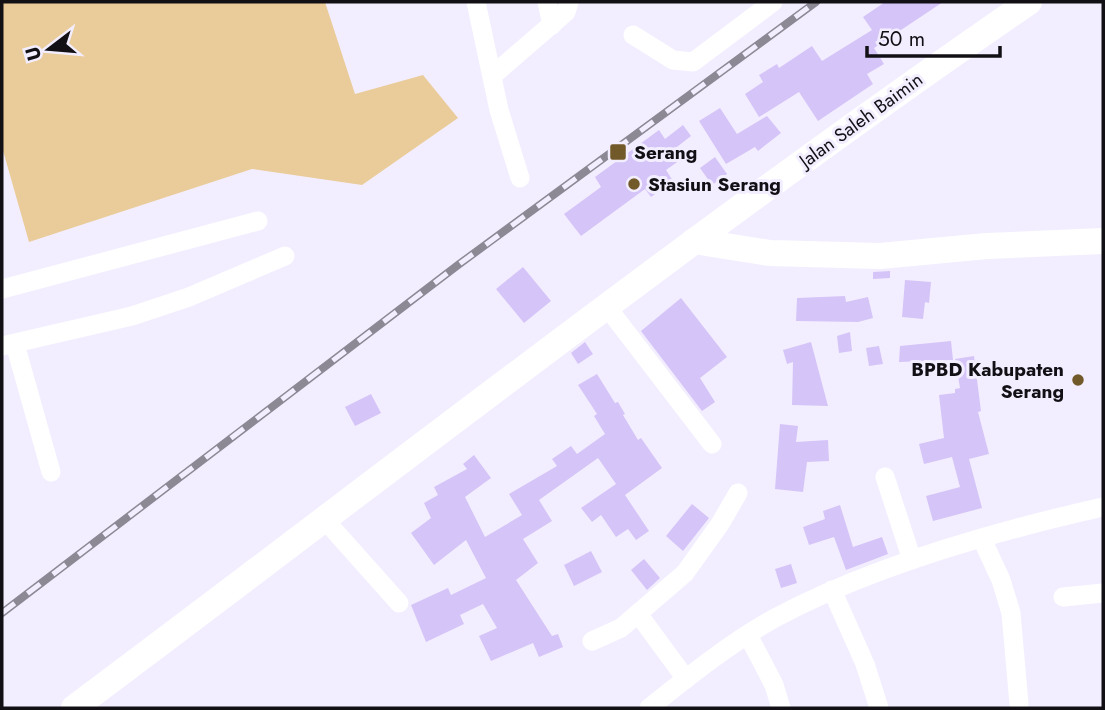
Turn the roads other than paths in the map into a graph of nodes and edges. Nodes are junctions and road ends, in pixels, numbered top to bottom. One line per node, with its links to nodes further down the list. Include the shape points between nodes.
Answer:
1 (476, 2): 8 (street)
2 (547, 2): 6 (street)
3 (569, 2): 6 (street, via 566,12)
4 (773, 2): 7 (street, via 693,62 674,60)
5 (1028, 2): 11 (main road, Jalan Saleh Baimin)
6 (552, 25): 8 (street)
7 (633, 35)
8 (492, 76): 9 (street)
9 (520, 178)
10 (258, 221): 14 (street)
11 (694, 241): 12 (main road, via 770,253 880,256); 15 (main road, Jalan Saleh Baimin)
12 (1103, 242)
13 (285, 256): 16 (street, via 132,316)
14 (2, 289)
15 (607, 307): 17 (street); 22 (main road, Jalan Saleh Baimin)
16 (8, 345): 18 (street)
17 (712, 443)
18 (51, 472)
19 (885, 477): 24 (street)
20 (738, 493): 29 (street, via 685,573)
21 (1103, 507): 23 (street)
22 (325, 520): 28 (street); 34 (main road, Jalan Saleh Baimin)
23 (982, 539): 24 (street); 33 (street, via 1011,613)
24 (912, 560): 25 (street)
25 (832, 590): 30 (street); 37 (street)
26 (1103, 593): 27 (street)
27 (1063, 597)
28 (399, 603)
29 (639, 615): 31 (street); 32 (street)
30 (748, 635): 32 (street); 36 (street)
31 (592, 641)
32 (686, 679): 35 (street)
33 (1019, 704)
34 (75, 708)
35 (650, 708)
36 (781, 708)
37 (879, 708)

